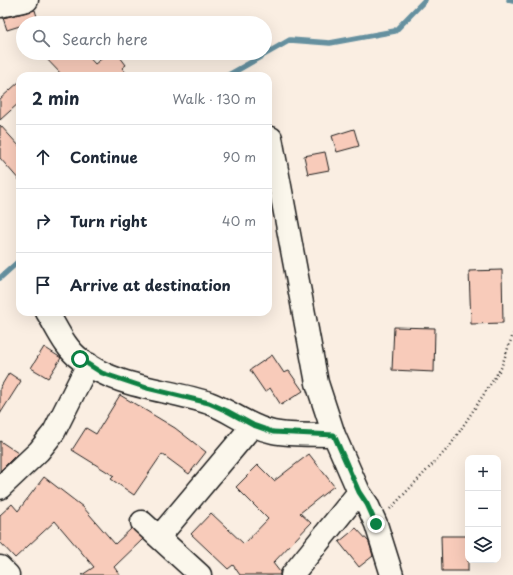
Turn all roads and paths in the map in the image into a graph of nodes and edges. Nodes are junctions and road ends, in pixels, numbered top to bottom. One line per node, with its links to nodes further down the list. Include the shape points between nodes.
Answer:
1 (27, 0): 2 (street)
2 (0, 6)
3 (272, 143): 8 (street, via 317,382)
4 (49, 316): 6 (street, via 67,345)
5 (513, 334): 12 (path, via 502,368 450,446)
6 (88, 364): 7 (street, via 102,373 147,388 209,403); 9 (street, via 54,432 39,451)
7 (253, 425): 8 (street, via 279,432); 13 (street)
8 (334, 435): 10 (street)
9 (0, 488)
10 (359, 492): 12 (street); 17 (street)
11 (142, 522): 13 (street)
12 (376, 524): 18 (street)
13 (159, 537): 16 (street)
14 (0, 568): 15 (street)
15 (8, 575)
16 (200, 575)
17 (292, 575)
18 (392, 575)

